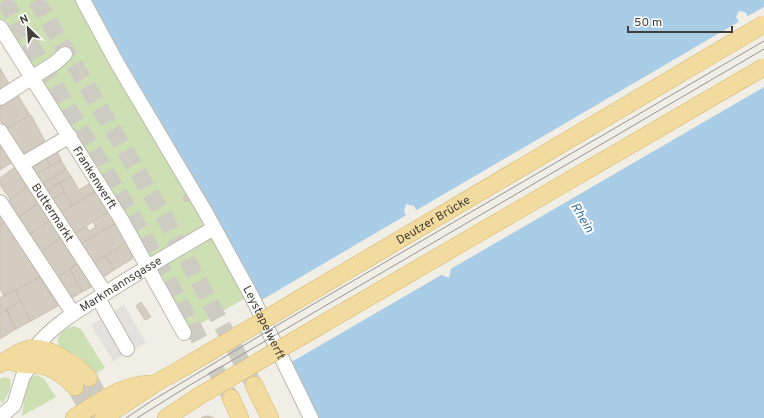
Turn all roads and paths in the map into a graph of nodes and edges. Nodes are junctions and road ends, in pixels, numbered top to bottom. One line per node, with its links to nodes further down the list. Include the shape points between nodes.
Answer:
1 (83, 0): 12 (street)
2 (764, 24): 21 (main road, Deutzer Brücke, bridge)
3 (0, 26): 6 (street, Frankenwerft)
4 (65, 54): 6 (street)
5 (764, 67): 27 (main road, bridge, via 199,396)
6 (31, 77): 7 (street); 9 (street, Frankenwerft)
7 (0, 98)
8 (0, 131): 10 (street, Buttermarkt)
9 (70, 136): 10 (street); 13 (street, Frankenwerft)
10 (22, 164): 14 (street, Buttermarkt)
11 (0, 202): 15 (street)
12 (214, 228): 13 (street, Markmannsgasse); 30 (street, Leystapelwerft, via 251,295)
13 (148, 266): 14 (street, Markmannsgasse); 16 (street, Frankenwerft)
14 (102, 295): 15 (street, Markmannsgasse); 17 (street, Buttermarkt)
15 (73, 313): 18 (street, Markmannsgasse, via 41,340)
16 (184, 333)
17 (127, 349)
18 (37, 355): 19 (main road, via 21,366); 20 (main road, via 69,360); 24 (street, Markmannsgasse, via 21,380 14,405)
19 (4, 362)
20 (82, 383)
21 (156, 383): 25 (main road, via 132,386 112,394); 26 (main road, Deutzer Brücke)
22 (254, 385): 29 (main road)
23 (231, 398): 28 (main road)
24 (0, 417)
25 (74, 418)
26 (103, 418)
27 (166, 418)
28 (240, 418)
29 (270, 418)
30 (311, 418)

